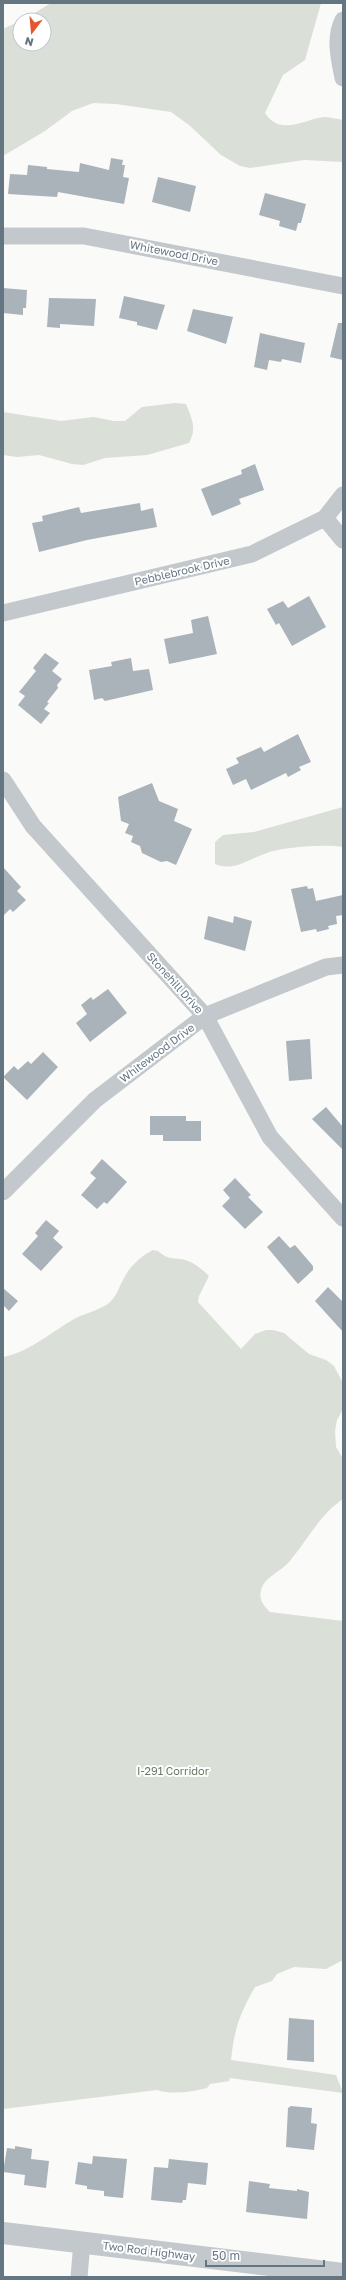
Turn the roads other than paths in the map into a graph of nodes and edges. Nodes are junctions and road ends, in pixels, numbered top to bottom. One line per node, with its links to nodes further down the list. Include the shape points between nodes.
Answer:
1 (343, 20): 2 (street, via 338,36)
2 (343, 78)
3 (3, 236): 4 (street, Whitewood Drive, via 84,236)
4 (343, 286)
5 (343, 495): 6 (street, Pebblebrook Drive)
6 (325, 518): 7 (street); 8 (street, Pebblebrook Drive, via 252,554)
7 (343, 540)
8 (3, 613)
9 (3, 780): 11 (street, Stonehill Drive, via 33,826)
10 (343, 966): 11 (street, Whitewood Drive, via 326,967)
11 (205, 1016): 12 (street, Whitewood Drive, via 95,1100); 13 (street, Stonehill Drive, via 270,1137)
12 (3, 1192)
13 (343, 1218)
14 (3, 2233): 15 (street, Two Rod Highway)
15 (82, 2242): 16 (street, Two Rod Highway); 17 (street)
16 (343, 2274)
17 (79, 2277)

